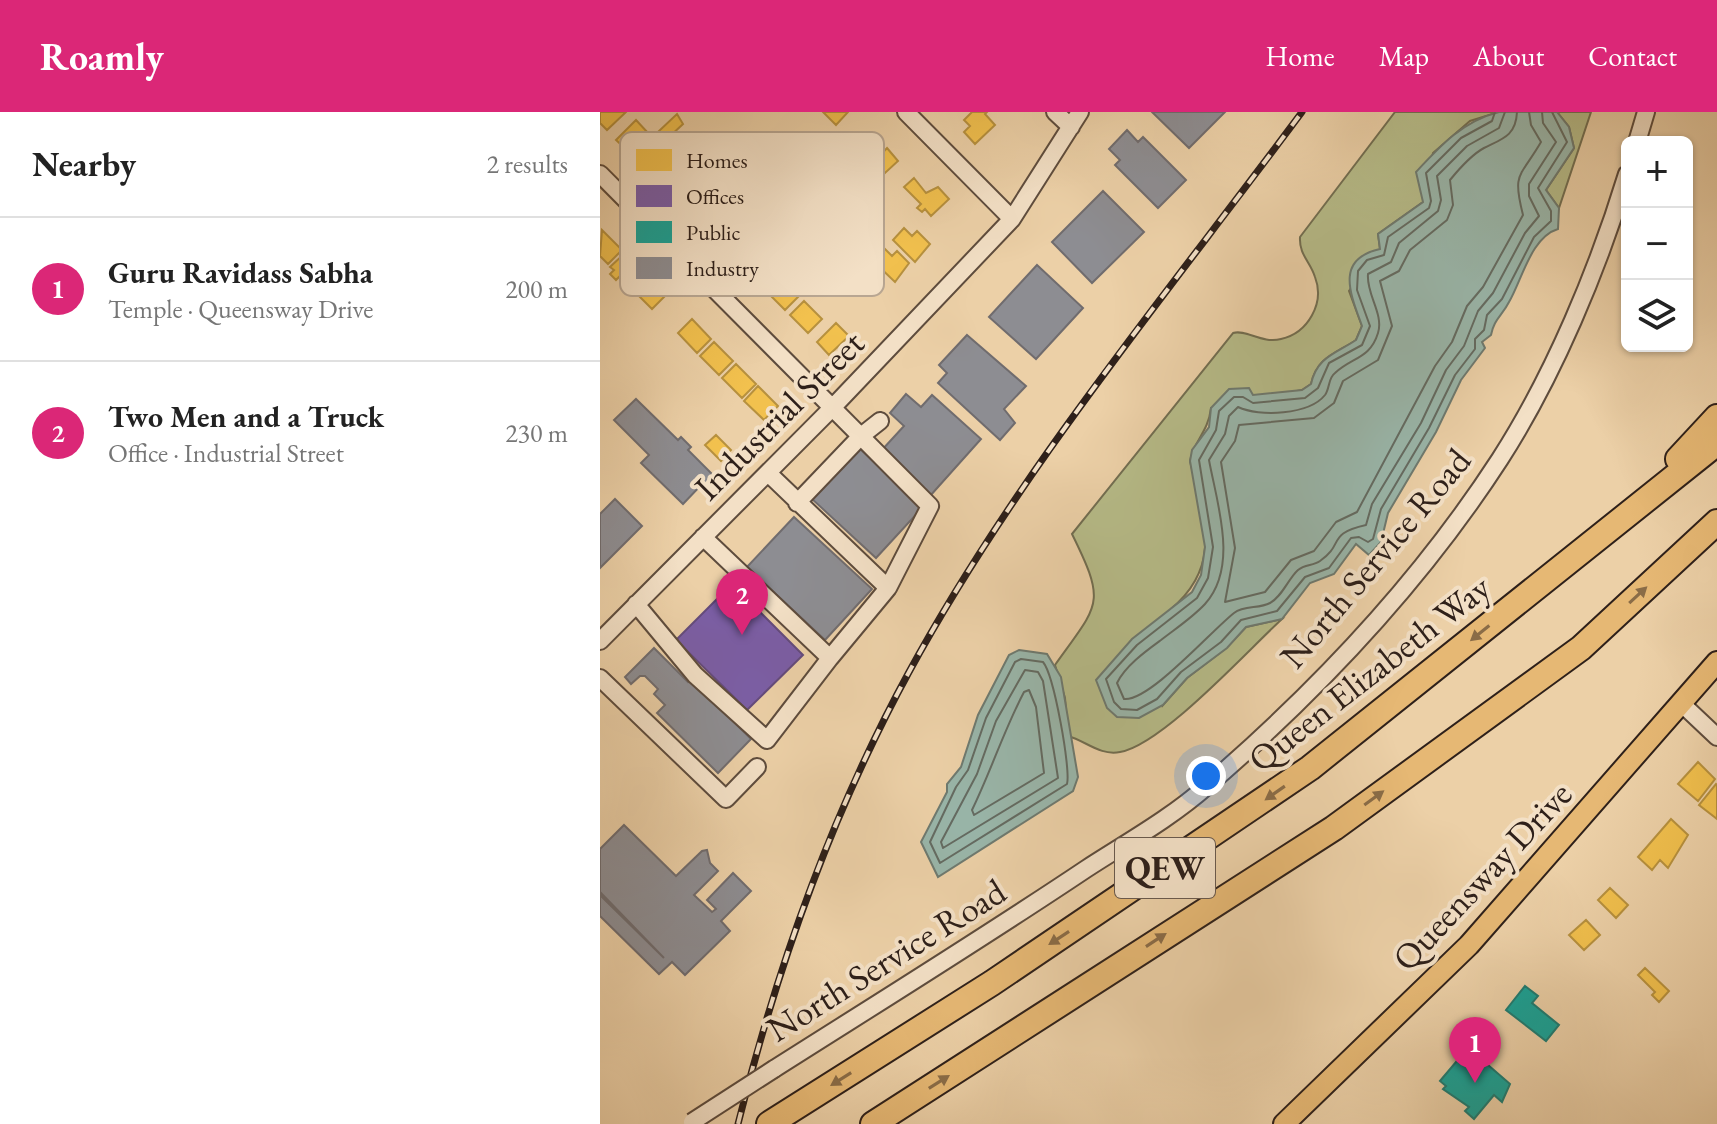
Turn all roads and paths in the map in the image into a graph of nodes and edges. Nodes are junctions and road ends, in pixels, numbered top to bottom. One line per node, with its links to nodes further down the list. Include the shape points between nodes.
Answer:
1 (906, 112): 10 (street)
2 (1055, 112): 5 (street)
3 (1080, 112): 5 (street, Industrial Street)
4 (1646, 112): 6 (street)
5 (1071, 127): 10 (street, Industrial Street)
6 (1639, 136)
7 (600, 174): 8 (street)
8 (620, 194)
9 (1621, 194): 31 (street, North Service Road, bridge, via 1607,241 1562,343 1502,456 1456,523 1350,649 1205,788 1016,916)
10 (1012, 219): 12 (street, Industrial Street)
11 (722, 296): 12 (street)
12 (833, 407): 15 (street); 17 (street, Industrial Street)
13 (1717, 417): 21 (highway, via 1658,480)
14 (880, 421): 15 (street)
15 (861, 436): 18 (street); 22 (street, via 930,506)
16 (1717, 443): 21 (highway, Queen Elizabeth Way / QEW)
17 (768, 473): 18 (street); 20 (street, Industrial Street)
18 (797, 503): 22 (street)
19 (1717, 522): 33 (highway, QEW, one-way to 19, via 1334,828 1581,648)
20 (703, 537): 23 (street, Industrial Street); 25 (street)
21 (1541, 584): 32 (highway, Queen Elizabeth Way / QEW, one-way to 32, via 1310,768 1005,974)
22 (888, 588): 25 (street)
23 (636, 604): 24 (street, Industrial Street); 25 (street, via 695,675 767,740)
24 (600, 641)
25 (830, 658)
26 (1717, 662): 28 (main road, Queensway Drive)
27 (600, 678): 30 (street, via 726,799)
28 (1681, 703): 29 (street); 34 (main road, Queensway Drive, via 1469,945)
29 (1717, 737)
30 (757, 767)
31 (691, 1123)
32 (769, 1124)
33 (873, 1124)
34 (1284, 1124)

